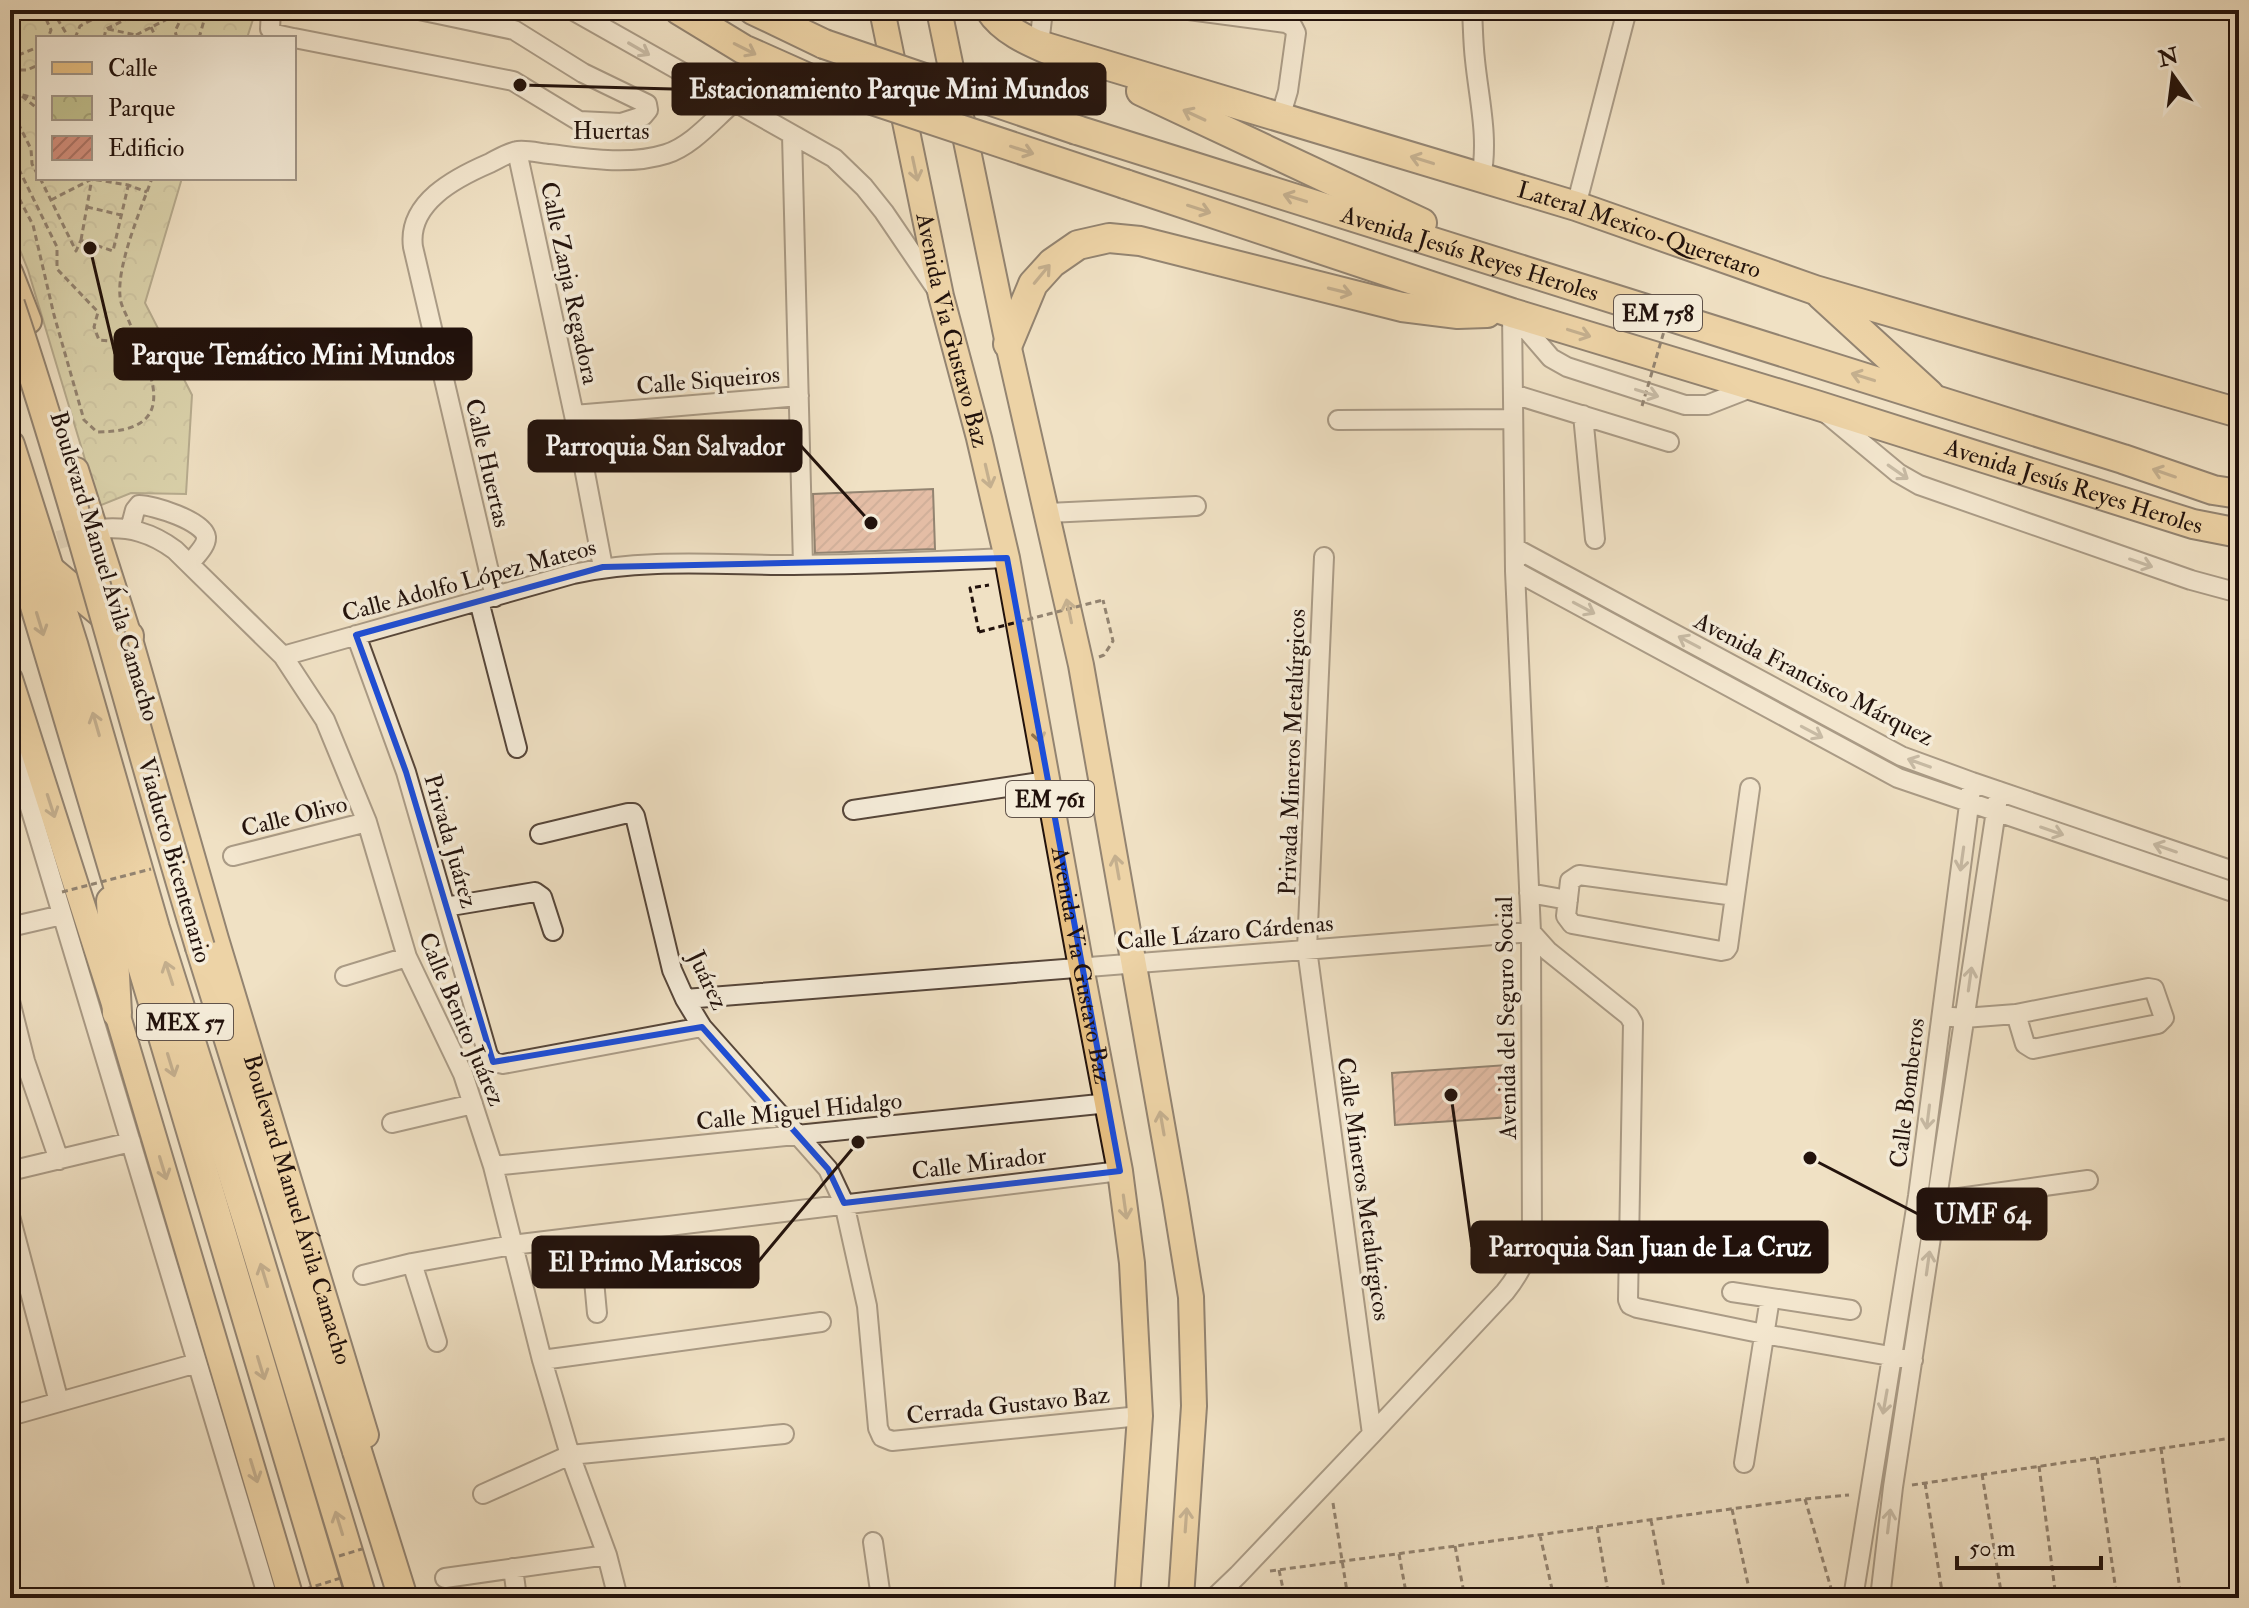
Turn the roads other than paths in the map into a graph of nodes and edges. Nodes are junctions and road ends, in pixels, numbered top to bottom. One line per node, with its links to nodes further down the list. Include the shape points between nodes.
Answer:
1 (271, 10): 13 (street, via 270,29)
2 (419, 10): 14 (street, via 514,30 583,73 647,104 648,110 621,123 579,121 513,81)
3 (572, 10): 16 (street, one-way to 16)
4 (679, 10): 27 (highway, Avenida Jesús Reyes Heroles / EM 758, one-way to 27, bridge, via 743,49 815,81)
5 (753, 10): 22 (highway, Avenida Jesús Reyes Heroles / EM 758, one-way to 5, bridge, via 1077,130 824,44)
6 (882, 10): 25 (main road, Avenida Via Gustavo Baz / EM 761, one-way to 25)
7 (939, 10): 28 (main road, Avenida Via Gustavo Baz / EM 761)
8 (990, 10): 15 (highway, via 1015,33)
9 (1043, 10): 15 (street)
10 (1189, 10): 17 (street, via 1293,27 1288,91)
11 (1472, 10): 20 (street, via 1485,133)
12 (1627, 10): 21 (street)
13 (284, 36)
14 (296, 38)
15 (1039, 45): 17 (highway, Lateral Mexico-Queretaro); 22 (highway, one-way to 15)
16 (734, 102): 18 (street); 19 (street, Huertas, via 682,147 666,154 606,160)
17 (1280, 118): 20 (highway, Lateral Mexico-Queretaro, one-way to 17)
18 (792, 135): 25 (street, via 834,158 864,187); 30 (street)
19 (517, 151): 34 (street, Calle Zanja Regadora); 57 (street, Calle Huertas, via 464,174 433,198 421,209 411,234)
20 (1481, 178): 21 (highway, Lateral Mexico-Queretaro)
21 (1576, 206): 24 (highway, Lateral Mexico-Queretaro)
22 (1517, 268): 31 (highway, Avenida Jesús Reyes Heroles / EM 758, one-way to 22)
23 (10, 272): 59 (main road, Boulevard Manuel Ávila Camacho)
24 (1815, 290): 31 (highway); 33 (highway, Lateral Mexico-Queretaro)
25 (941, 296): 50 (main road, Avenida Via Gustavo Baz / EM 761, one-way to 50)
26 (10, 304): 142 (highway, Viaducto Bicentenario, bridge, via 97,584 163,826)
27 (1512, 313): 28 (highway, one-way to 27, via 1033,284 1052,263 1078,245 1109,238 1140,241 1402,307); 29 (street, Avenida del Seguro Social); 32 (highway, Avenida Jesús Reyes Heroles / EM 758, one-way to 32)
28 (1008, 344): 42 (main road, Avenida Via Gustavo Baz / EM 761)
29 (1513, 394): 35 (street); 36 (street, Avenida del Seguro Social)
30 (799, 396): 34 (street, Calle Siqueiros); 52 (street)
31 (1935, 400): 40 (highway, Avenida Jesús Reyes Heroles / EM 758, one-way to 31)
32 (1816, 405): 46 (highway, Avenida Jesús Reyes Heroles / EM 758, via 2193,524); 56 (street, one-way to 56, via 1919,485)
33 (2239, 413)
34 (574, 415): 53 (street, Calle Zanja Regadora)
35 (1583, 415): 38 (street); 47 (street)
36 (1513, 419): 37 (street); 48 (street, Avenida del Seguro Social)
37 (1338, 420)
38 (1669, 442)
39 (10, 445): 54 (highway, MEX 57)
40 (2239, 494)
41 (1196, 506): 42 (street)
42 (1048, 513): 87 (main road, Avenida Via Gustavo Baz / EM 761, one-way to 42, via 1081,665)
43 (10, 522): 73 (highway, MEX 57, one-way to 73)
44 (100, 529): 45 (street)
45 (130, 529): 51 (street, Calle Benito Juárez, via 156,537); 51 (street, via 139,505 186,520 206,536)
46 (2239, 533)
47 (1595, 539)
48 (1515, 548): 55 (street, Avenida del Seguro Social); 65 (street, Avenida Francisco Márquez, one-way to 48, via 1901,756)
49 (1324, 557): 85 (street, Privada Mineros Metalúrgicos)
50 (1007, 558): 52 (street, Calle Adolfo López Mateos); 64 (main road, Avenida Via Gustavo Baz / EM 761, one-way to 64)
51 (190, 564): 60 (street, Calle Benito Juárez)
52 (803, 565): 53 (street, Calle Adolfo López Mateos)
53 (603, 567): 57 (street, Calle Adolfo López Mateos)
54 (50, 570): 59 (highway); 139 (highway, MEX 57, one-way to 54, via 242,1205)
55 (1515, 571): 68 (street, Avenida Francisco Márquez, one-way to 68, via 1898,778); 76 (street, Avenida del Seguro Social)
56 (2239, 593)
57 (487, 599): 58 (street, Calle Adolfo López Mateos); 63 (street, Calle Huertas)
58 (356, 635): 60 (street, Calle Adolfo López Mateos); 80 (street, Privada Juárez, via 406,772)
59 (129, 636): 143 (main road, Boulevard Manuel Ávila Camacho)
60 (283, 656): 71 (street, Calle Benito Juárez, via 325,720)
61 (10, 679): 92 (main road, one-way to 92)
62 (10, 741): 81 (street)
63 (517, 748)
64 (1047, 781): 69 (street); 88 (main road, Avenida Via Gustavo Baz / EM 761)
65 (1972, 782): 67 (street, Avenida Francisco Márquez); 68 (street, Calle Bomberos)
66 (1750, 788): 78 (street)
67 (1999, 791): 70 (street, Calle Bomberos); 75 (street, Avenida Francisco Márquez, one-way to 67)
68 (1969, 803): 70 (street, Avenida Francisco Márquez); 94 (street, Calle Bomberos, one-way to 94)
69 (853, 810)
70 (1994, 812): 77 (street, Avenida Francisco Márquez, one-way to 77); 95 (street, Calle Bomberos, one-way to 70)
71 (367, 822): 74 (street, Calle Olivo); 86 (street, Calle Benito Juárez)
72 (540, 834): 90 (street, Juárez, via 633,813 672,970)
73 (109, 856): 92 (highway); 139 (highway, MEX 57, one-way to 139)
74 (233, 856)
75 (2239, 873)
76 (1529, 893): 79 (street); 84 (street, Avenida del Seguro Social)
77 (2239, 894)
78 (1735, 896): 79 (street, via 1579,875 1570,881); 79 (street, via 1728,947 1721,951 1572,924 1566,916)
79 (1568, 900)
80 (445, 907): 83 (street, via 535,892); 96 (street, Privada Juárez, via 493,1062)
81 (62, 915): 82 (street); 102 (street)
82 (10, 927)
83 (553, 931)
84 (1531, 932): 85 (street, Calle Lázaro Cárdenas); 121 (street, via 1633,1023 1630,1305); 131 (street, Avenida del Seguro Social, via 1532,1241 1527,1259 1505,1292)
85 (1307, 949): 87 (street, Calle Lázaro Cárdenas); 131 (street, Calle Mineros Metalúrgicos)
86 (407, 957): 89 (street); 99 (street, Calle Benito Juárez)
87 (1133, 963): 88 (street, Calle Lázaro Cárdenas); 148 (main road, Avenida Via Gustavo Baz / EM 761, one-way to 87, via 1194,1406 1191,1297)
88 (1081, 967): 90 (street, Calle Lázaro Cárdenas); 98 (main road, Avenida Via Gustavo Baz / EM 761)
89 (345, 976)
90 (685, 999): 96 (street, Juárez)
91 (10, 1001): 97 (street)
92 (117, 1013): 141 (main road, one-way to 141)
93 (2016, 1014): 93 (street, via 2025,1044 2033,1049 2158,1024 2164,1018 2157,993 2148,988); 95 (street)
94 (1941, 1016): 95 (street); 108 (street, Calle Bomberos, one-way to 108)
95 (1964, 1018): 109 (street, Calle Bomberos)
96 (702, 1027): 101 (street, Juárez)
97 (17, 1063): 103 (street)
98 (1109, 1103): 101 (street, Calle Miguel Hidalgo); 106 (main road, Avenida Via Gustavo Baz / EM 761)
99 (473, 1104): 100 (street); 104 (street, Calle Benito Juárez)
100 (392, 1123)
101 (799, 1136): 104 (street, Calle Miguel Hidalgo); 110 (street, via 828,1169)
102 (131, 1142): 103 (street); 126 (street)
103 (59, 1160): 105 (street)
104 (493, 1166): 113 (street, Calle Benito Juárez)
105 (10, 1171)
106 (1120, 1171): 110 (street, Calle Mirador); 129 (main road, Avenida Via Gustavo Baz / EM 761, one-way to 129, via 1132,1263)
107 (2088, 1180): 109 (street)
108 (1918, 1196): 109 (street); 123 (street, Calle Bomberos)
109 (1937, 1201): 125 (street, Calle Bomberos, one-way to 109)
110 (844, 1203): 112 (street, Calle Mirador); 129 (street, Cerrada Gustavo Baz, via 867,1306 882,1437 892,1441)
111 (10, 1216): 127 (street)
112 (590, 1237): 113 (street, Calle Mirador); 119 (street)
113 (512, 1245): 114 (street, Calle Mirador); 124 (street, Calle Benito Juárez)
114 (412, 1263): 115 (street, Calle Mirador); 122 (street)
115 (363, 1275)
116 (1732, 1292): 117 (street)
117 (1770, 1298): 118 (street); 121 (street)
118 (1851, 1310)
119 (597, 1313)
120 (821, 1322): 124 (street)
121 (1764, 1334): 123 (street); 133 (street)
122 (437, 1342)
123 (1893, 1357): 125 (street); 150 (street, Calle Bomberos, one-way to 150)
124 (542, 1360): 132 (street, Calle Benito Juárez)
125 (1913, 1360): 151 (street, Calle Bomberos, one-way to 125)
126 (197, 1363): 127 (street); 140 (street)
127 (59, 1402): 128 (street)
128 (10, 1416)
129 (1140, 1416): 147 (main road, Avenida Via Gustavo Baz / EM 761)
130 (784, 1434): 132 (street)
131 (1372, 1434): 149 (street, Avenida del Seguro Social)
132 (570, 1455): 134 (street); 136 (street, Calle Benito Juárez)
133 (1744, 1463)
134 (483, 1494)
135 (873, 1542): 146 (street)
136 (607, 1555): 137 (street); 145 (street, Calle Benito Juárez)
137 (513, 1568): 138 (street); 144 (street)
138 (445, 1578)
139 (345, 1591)
140 (262, 1597)
141 (289, 1597)
142 (403, 1598)
143 (416, 1598)
144 (517, 1598)
145 (618, 1598)
146 (881, 1598)
147 (1127, 1598)
148 (1181, 1598)
149 (1214, 1598)
150 (1853, 1598)
151 (1880, 1598)

